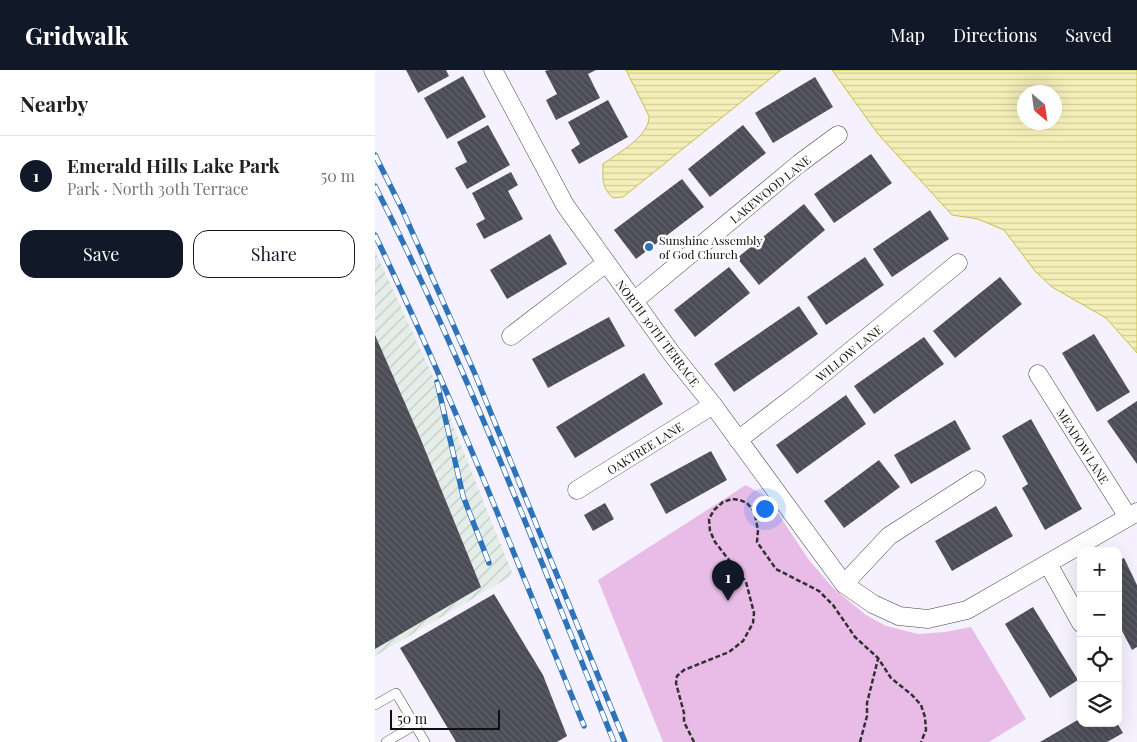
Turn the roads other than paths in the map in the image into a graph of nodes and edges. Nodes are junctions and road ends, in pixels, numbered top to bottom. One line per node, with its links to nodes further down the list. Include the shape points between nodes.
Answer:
1 (493, 70): 3 (street, NORTH 30TH TERRACE, via 565,205)
2 (838, 135): 5 (street, LAKEWOOD LANE)
3 (606, 263): 5 (street, NORTH 30TH TERRACE); 6 (street)
4 (959, 263): 9 (street, WILLOW LANE)
5 (634, 301): 8 (street, NORTH 30TH TERRACE)
6 (511, 336)
7 (1038, 374): 12 (street, MEADOW LANE)
8 (713, 405): 9 (street, NORTH 30TH TERRACE); 11 (street, OAKTREE LANE)
9 (738, 440): 14 (street, NORTH 30TH TERRACE)
10 (977, 480): 14 (street, via 889,536)
11 (577, 490)
12 (1133, 514): 13 (street, NORTH 30TH TERRACE)
13 (1048, 564): 14 (street, NORTH 30TH TERRACE, via 967,610 928,619 899,616 873,604); 15 (street)
14 (844, 584)
15 (1077, 616)
16 (375, 705): 17 (lane, via 396,693)
17 (415, 725): 18 (lane); 19 (lane)
18 (386, 742)
19 (425, 742)

